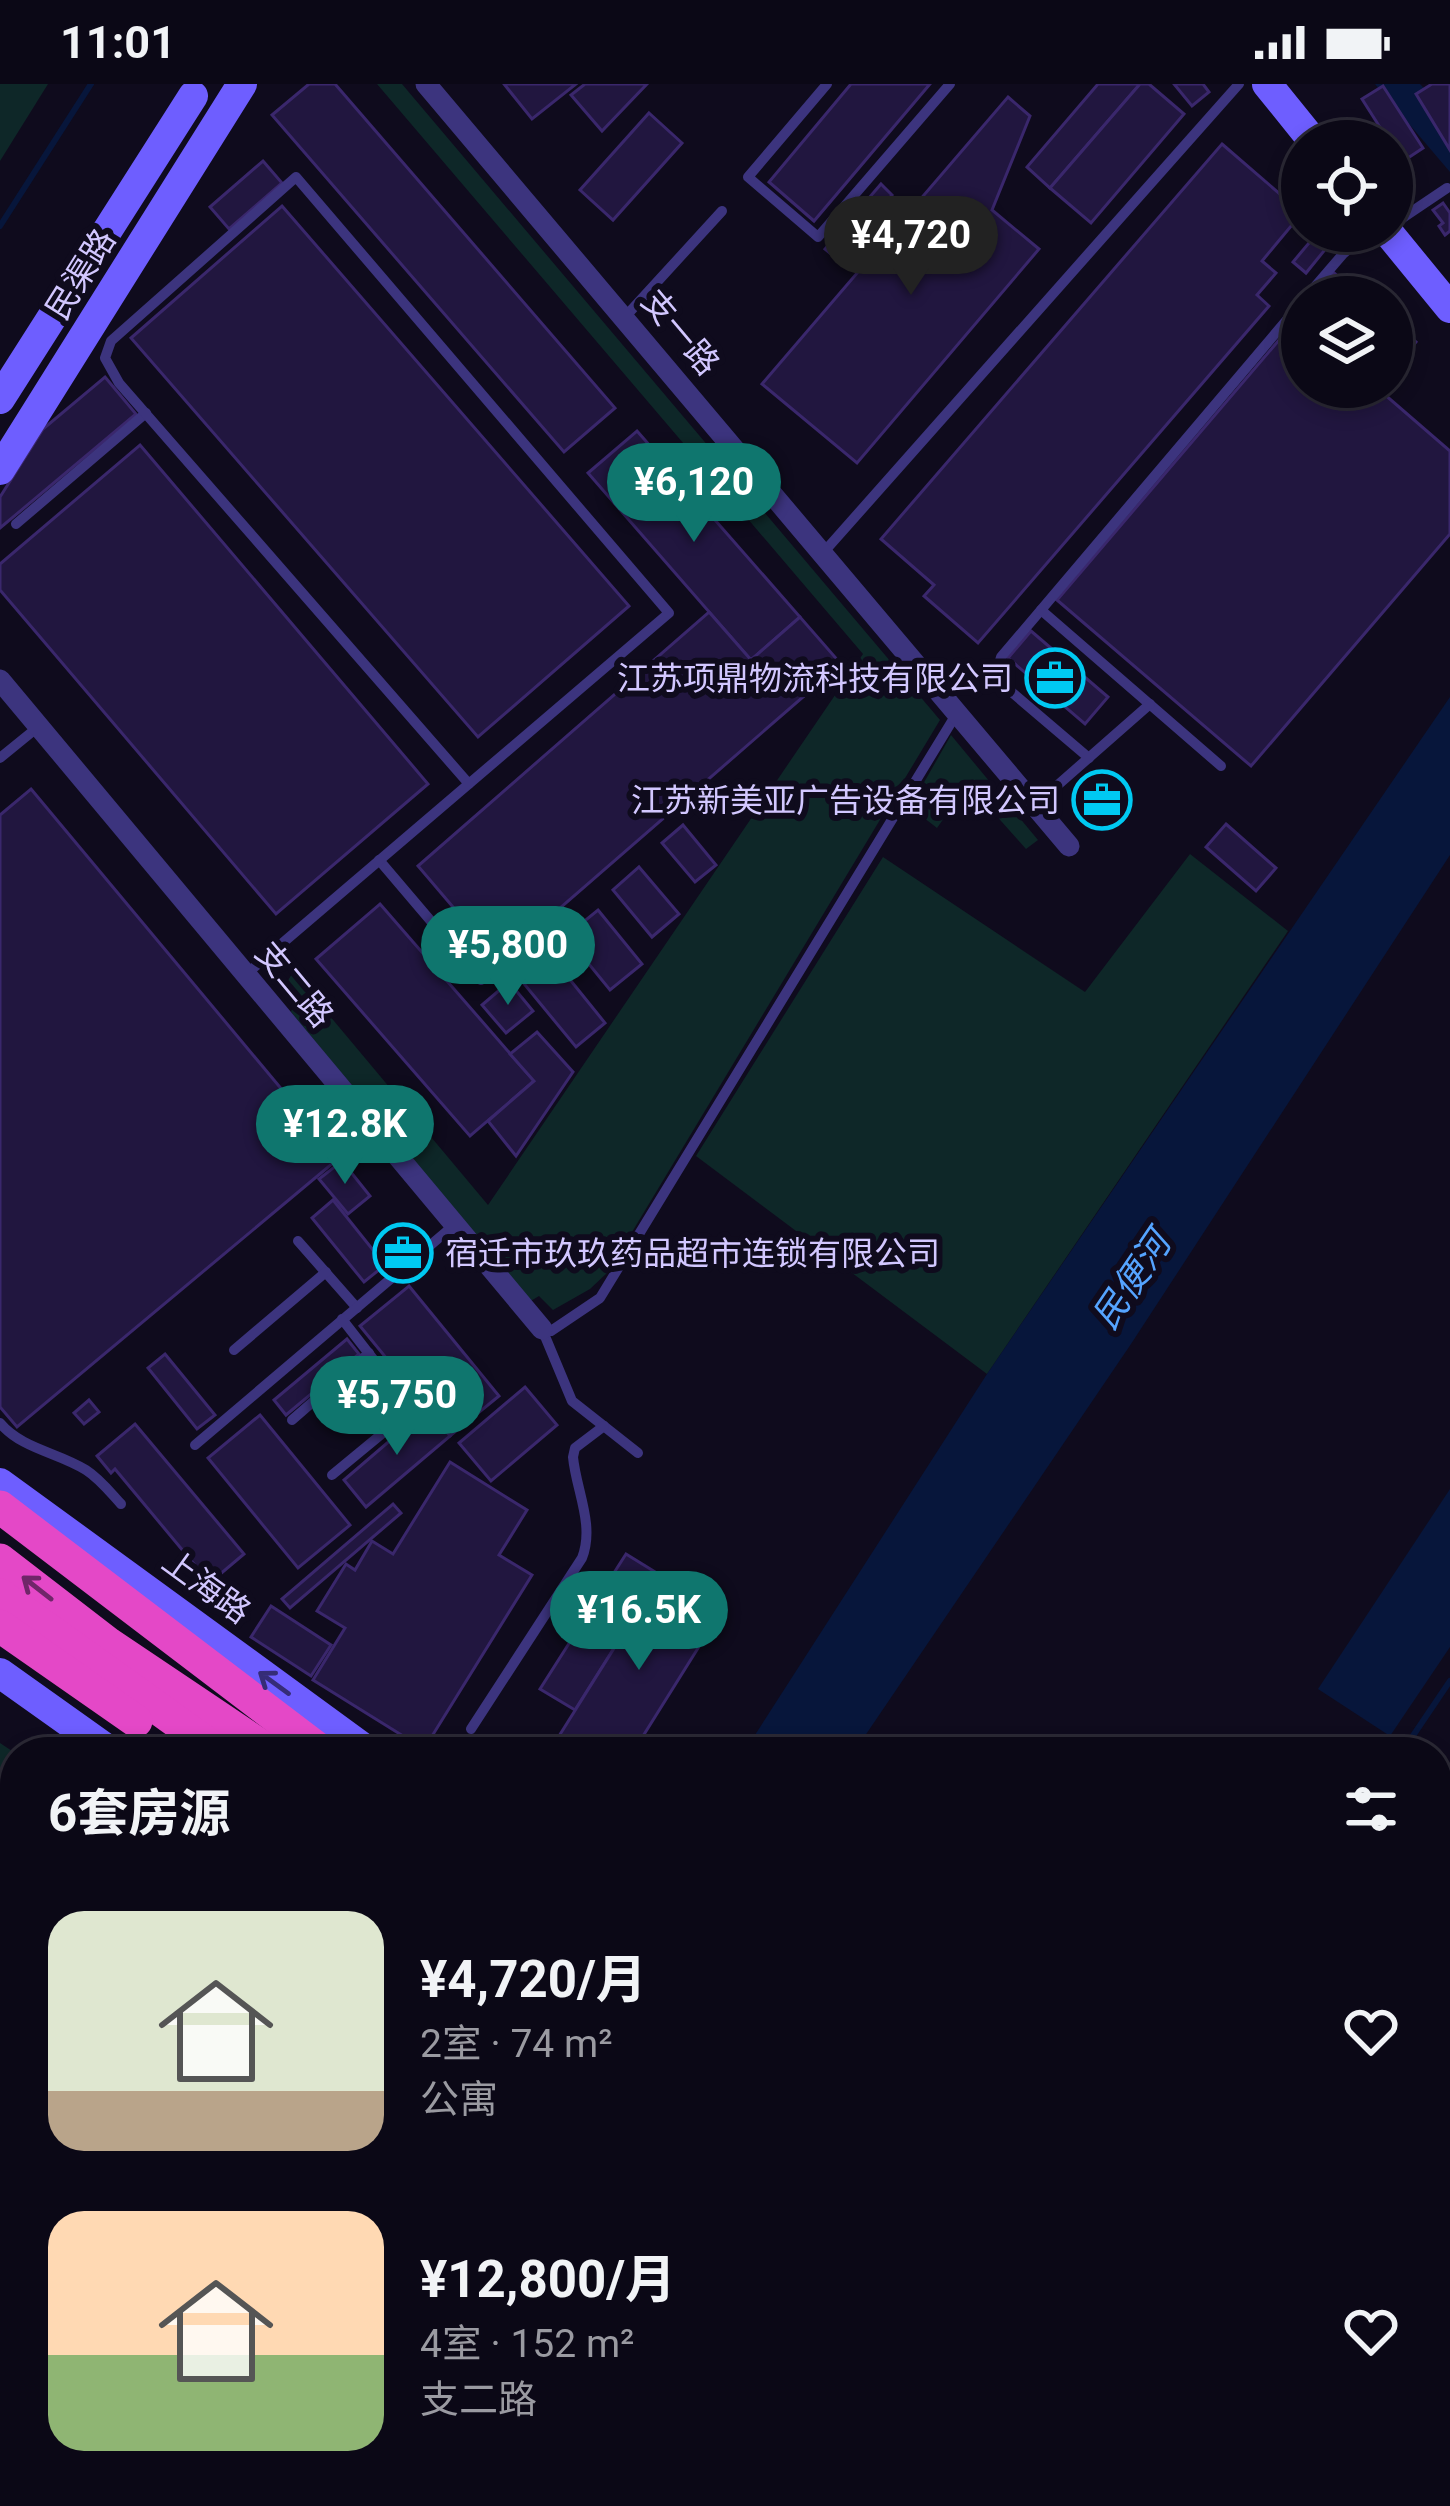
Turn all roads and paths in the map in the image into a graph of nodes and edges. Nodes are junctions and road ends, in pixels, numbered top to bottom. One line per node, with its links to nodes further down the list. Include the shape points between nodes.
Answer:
1 (242, 84): 8 (main road, 民渠路)
2 (426, 84): 17 (street, 支一路)
3 (827, 84): 4 (lane, via 748,177 818,237)
4 (950, 84)
5 (1239, 84): 25 (lane)
6 (1267, 84): 9 (main road)
7 (192, 88): 8 (street); 19 (main road, 民渠路); 20 (main road, 民渠路)
8 (222, 118): 22 (main road, 民渠路); 23 (main road, 民渠路)
9 (1296, 120)
10 (1447, 188): 12 (lane)
11 (722, 211): 17 (lane)
12 (1413, 212)
13 (1345, 252): 15 (lane)
14 (1408, 252): 16 (main road)
15 (1324, 276)
16 (1450, 308)
17 (625, 317): 25 (street, 支一路)
18 (1281, 326): 26 (lane)
19 (0, 370)
20 (0, 399)
21 (146, 413): 24 (lane); 34 (lane); 34 (lane, via 105,358 111,341 296,177 669,613)
22 (0, 445)
23 (0, 470)
24 (16, 524)
25 (823, 553): 29 (street, 支一路)
26 (1041, 610): 28 (lane); 32 (lane, via 997,671)
27 (0, 680): 30 (street, 支二路)
28 (1150, 704): 32 (lane); 33 (lane)
29 (957, 713): 35 (street, 支一路); 45 (lane, via 600,1298 551,1331)
30 (38, 727): 31 (lane); 38 (street, 支二路)
31 (0, 758)
32 (1089, 758): 35 (lane)
33 (1221, 766)
34 (469, 784): 37 (lane)
35 (1035, 806): 36 (street, 支一路)
36 (1069, 846)
37 (379, 860): 38 (lane); 39 (lane)
38 (245, 975): 40 (street, 支二路)
39 (481, 980)
40 (453, 1226): 43 (lane); 45 (street, 支二路)
41 (298, 1241): 42 (lane)
42 (326, 1273): 43 (lane); 46 (lane)
43 (356, 1308): 44 (lane)
44 (342, 1319): 47 (lane); 51 (lane)
45 (542, 1329): 50 (lane, via 572,1401)
46 (234, 1349)
47 (369, 1353): 48 (lane); 53 (lane, via 412,1409)
48 (292, 1420)
49 (0, 1423): 55 (lane, via 87,1471)
50 (604, 1426): 52 (lane); 61 (lane, via 573,1457 585,1516 582,1558)
51 (195, 1445)
52 (638, 1453)
53 (332, 1475)
54 (0, 1483): 67 (main road, 上海路, one-way to 54)
55 (121, 1504)
56 (0, 1507): 66 (highway)
57 (0, 1560): 65 (highway, one-way to 57)
58 (0, 1595): 64 (highway)
59 (0, 1625): 63 (highway)
60 (0, 1672): 62 (main road)
61 (471, 1730)
62 (90, 1737)
63 (160, 1737)
64 (198, 1737)
65 (248, 1737)
66 (302, 1737)
67 (348, 1737)

